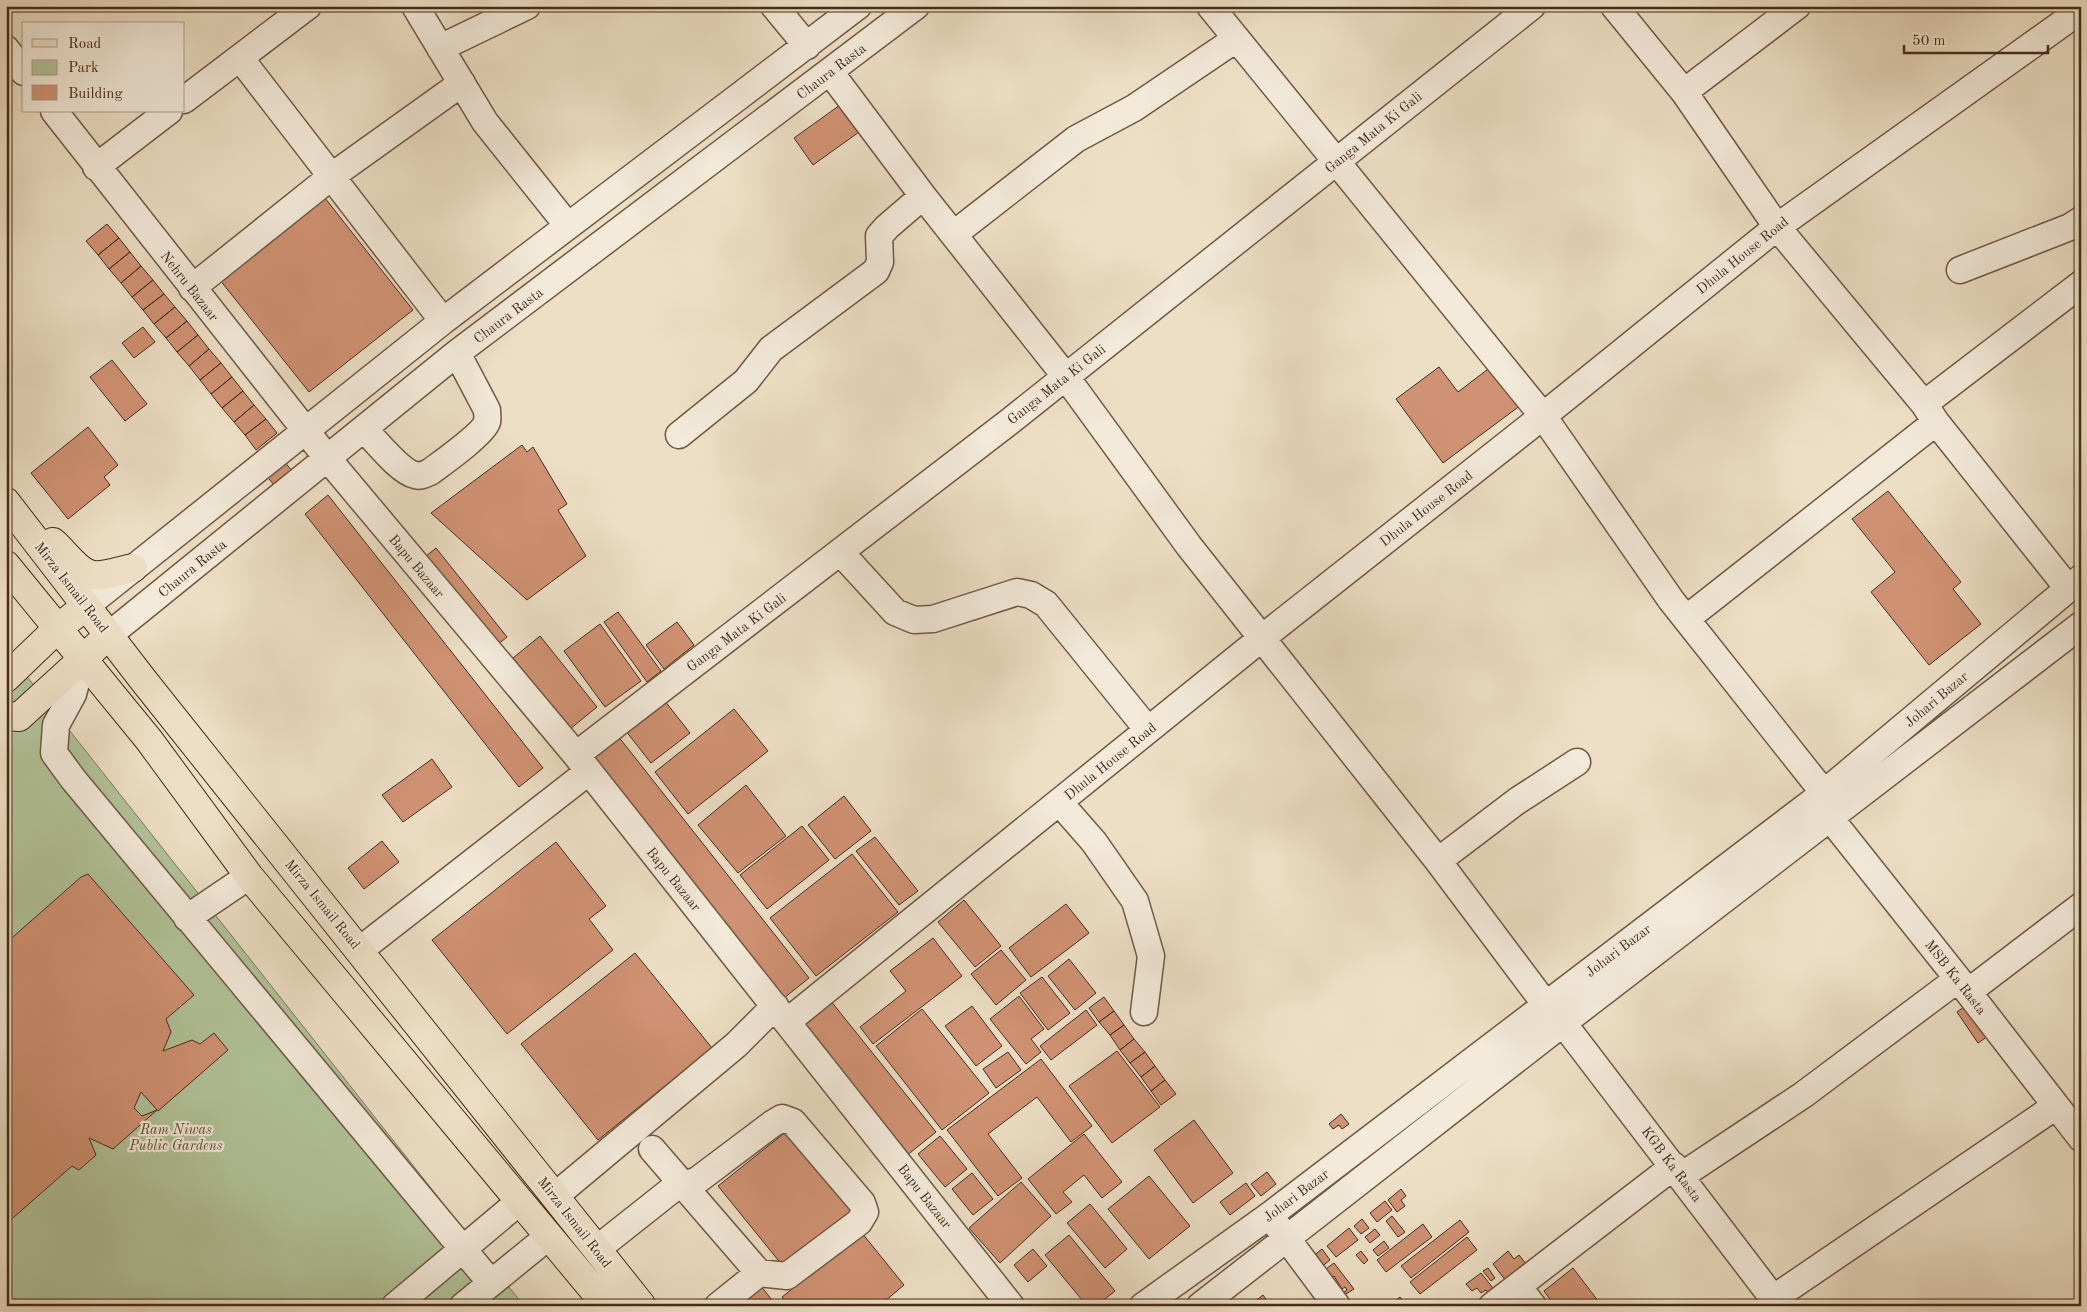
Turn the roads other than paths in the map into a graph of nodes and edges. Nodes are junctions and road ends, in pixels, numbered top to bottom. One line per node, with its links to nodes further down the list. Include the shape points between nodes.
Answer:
1 (308, 6): 16 (street)
2 (415, 6): 14 (street)
3 (527, 6): 14 (street)
4 (774, 6): 13 (street)
5 (858, 6): 13 (street)
6 (916, 6): 18 (street, Chaura Rasta)
7 (1210, 6): 12 (street, MSB Ka Rasta)
8 (1532, 6): 24 (street, Ganga Mata Ki Gali)
9 (1614, 6): 20 (street)
10 (1797, 6): 20 (street)
11 (2078, 11): 30 (street, Dhula House Road)
12 (1236, 38): 24 (street, MSB Ka Rasta); 31 (street, via 1134,108 1076,139)
13 (807, 46): 29 (street)
14 (440, 48): 19 (street)
15 (6, 50): 17 (street)
16 (240, 58): 21 (street); 26 (street)
17 (22, 70)
18 (830, 72): 27 (street, KGB Ka Rasta); 36 (street, Chaura Rasta)
19 (462, 83): 26 (street); 29 (street, via 485,122)
20 (1684, 92): 30 (street)
21 (185, 99)
22 (55, 112): 25 (street, Nehru Bazaar)
23 (168, 112): 25 (street)
24 (1336, 162): 37 (street, Ganga Mata Ki Gali); 39 (street, MSB Ka Rasta)
25 (96, 167): 34 (street, Nehru Bazaar)
26 (332, 176): 34 (street); 35 (street)
27 (923, 196): 31 (street, KGB Ka Rasta); 42 (street, via 879,236 880,262 876,272 771,349 746,381)
28 (2081, 220): 32 (street)
29 (568, 226): 35 (street)
30 (1777, 226): 38 (street); 39 (street, Dhula House Road)
31 (954, 234): 37 (street, KGB Ka Rasta)
32 (1960, 270)
33 (2081, 284): 38 (street)
34 (192, 288): 41 (street, Nehru Bazaar)
35 (443, 321): 41 (street)
36 (458, 353): 40 (street, Chaura Rasta); 40 (street, via 487,410 487,421 484,428 430,472 414,475 388,455)
37 (1066, 377): 45 (street, Ganga Mata Ki Gali); 54 (street, KGB Ka Rasta)
38 (1930, 413): 48 (street); 50 (street)
39 (1543, 416): 50 (street, MSB Ka Rasta); 54 (street, Dhula House Road)
40 (364, 428): 43 (street, Chaura Rasta)
41 (306, 431): 43 (street, Nehru Bazaar); 47 (street)
42 (679, 435)
43 (328, 459): 53 (street, Chaura Rasta); 60 (street, Bapu Bazaar)
44 (7, 503): 47 (main road, via 90,574); 49 (main road, Mirza Ismail Road)
45 (841, 553): 58 (street, via 895,612 914,620 933,619 1017,592 1031,595 1046,604); 60 (street, Ganga Mata Ki Gali)
46 (6, 566): 52 (main road, Mirza Ismail Road)
47 (133, 568): 49 (street)
48 (2074, 582): 62 (street, Johari Bazar)
49 (86, 606): 52 (main road); 53 (main road, Mirza Ismail Road)
50 (1686, 619): 62 (street, MSB Ka Rasta)
51 (2081, 625): 62 (street, Johari Bazar)
52 (57, 629): 55 (main road, Mirza Ismail Road); 56 (main road)
53 (109, 635): 55 (main road); 67 (main road, Mirza Ismail Road)
54 (1262, 638): 58 (street, Dhula House Road); 63 (street, KGB Ka Rasta)
55 (82, 660): 57 (main road, via 19,717); 64 (main road, Mirza Ismail Road, via 149,740); 66 (street, via 73,694 56,725 54,753)
56 (6, 678)
57 (6, 716)
58 (1148, 730): 61 (street, Dhula House Road)
59 (1577, 762): 63 (street, via 1517,801)
60 (582, 764): 67 (street, Ganga Mata Ki Gali); 70 (street, Bapu Bazaar)
61 (1059, 802): 69 (street, via 1094,842 1135,901 1151,956); 70 (street, Dhula House Road)
62 (1827, 806): 68 (street, MSB Ka Rasta); 71 (street, Johari Bazar)
63 (1438, 861): 71 (street, KGB Ka Rasta)
64 (249, 876): 66 (street); 80 (main road, Mirza Ismail Road)
65 (2081, 906): 68 (street)
66 (187, 918): 85 (street)
67 (360, 950): 79 (main road, Mirza Ismail Road)
68 (1963, 986): 72 (street, MSB Ka Rasta); 77 (street, via 1803,1095)
69 (1144, 1012)
70 (781, 1013): 79 (street, Dhula House Road, via 736,1045); 95 (street, Bapu Bazaar)
71 (1554, 1014): 73 (street, Johari Bazar); 76 (street, Johari Bazar); 77 (street, KGB Ka Rasta)
72 (2056, 1106): 74 (street, MSB Ka Rasta); 89 (street)
73 (1379, 1132): 76 (street); 81 (street, Johari Bazar)
74 (2081, 1138)
75 (652, 1150): 78 (street)
76 (1396, 1153): 83 (street, Johari Bazar)
77 (1678, 1171): 88 (street); 89 (street, KGB Ka Rasta)
78 (682, 1184): 84 (street); 86 (street); 86 (street, via 690,1184 782,1118 792,1122 862,1203 865,1212 859,1222 787,1276)
79 (555, 1196): 84 (main road, Mirza Ismail Road)
80 (520, 1202): 82 (main road, Mirza Ismail Road); 85 (street)
81 (1270, 1216): 83 (street); 96 (street, Johari Bazar)
82 (549, 1236): 87 (street); 92 (main road, Mirza Ismail Road)
83 (1287, 1238): 97 (street, Johari Bazar); 98 (street)
84 (597, 1249): 93 (main road, Mirza Ismail Road)
85 (462, 1250): 87 (street); 90 (street)
86 (759, 1273): 94 (street)
87 (491, 1283): 91 (street)
88 (1525, 1296): 99 (street)
89 (1776, 1302)
90 (395, 1306)
91 (463, 1306)
92 (607, 1306)
93 (642, 1306)
94 (718, 1306)
95 (1011, 1306)
96 (1143, 1306)
97 (1200, 1306)
98 (1337, 1306)
99 (1492, 1306)

